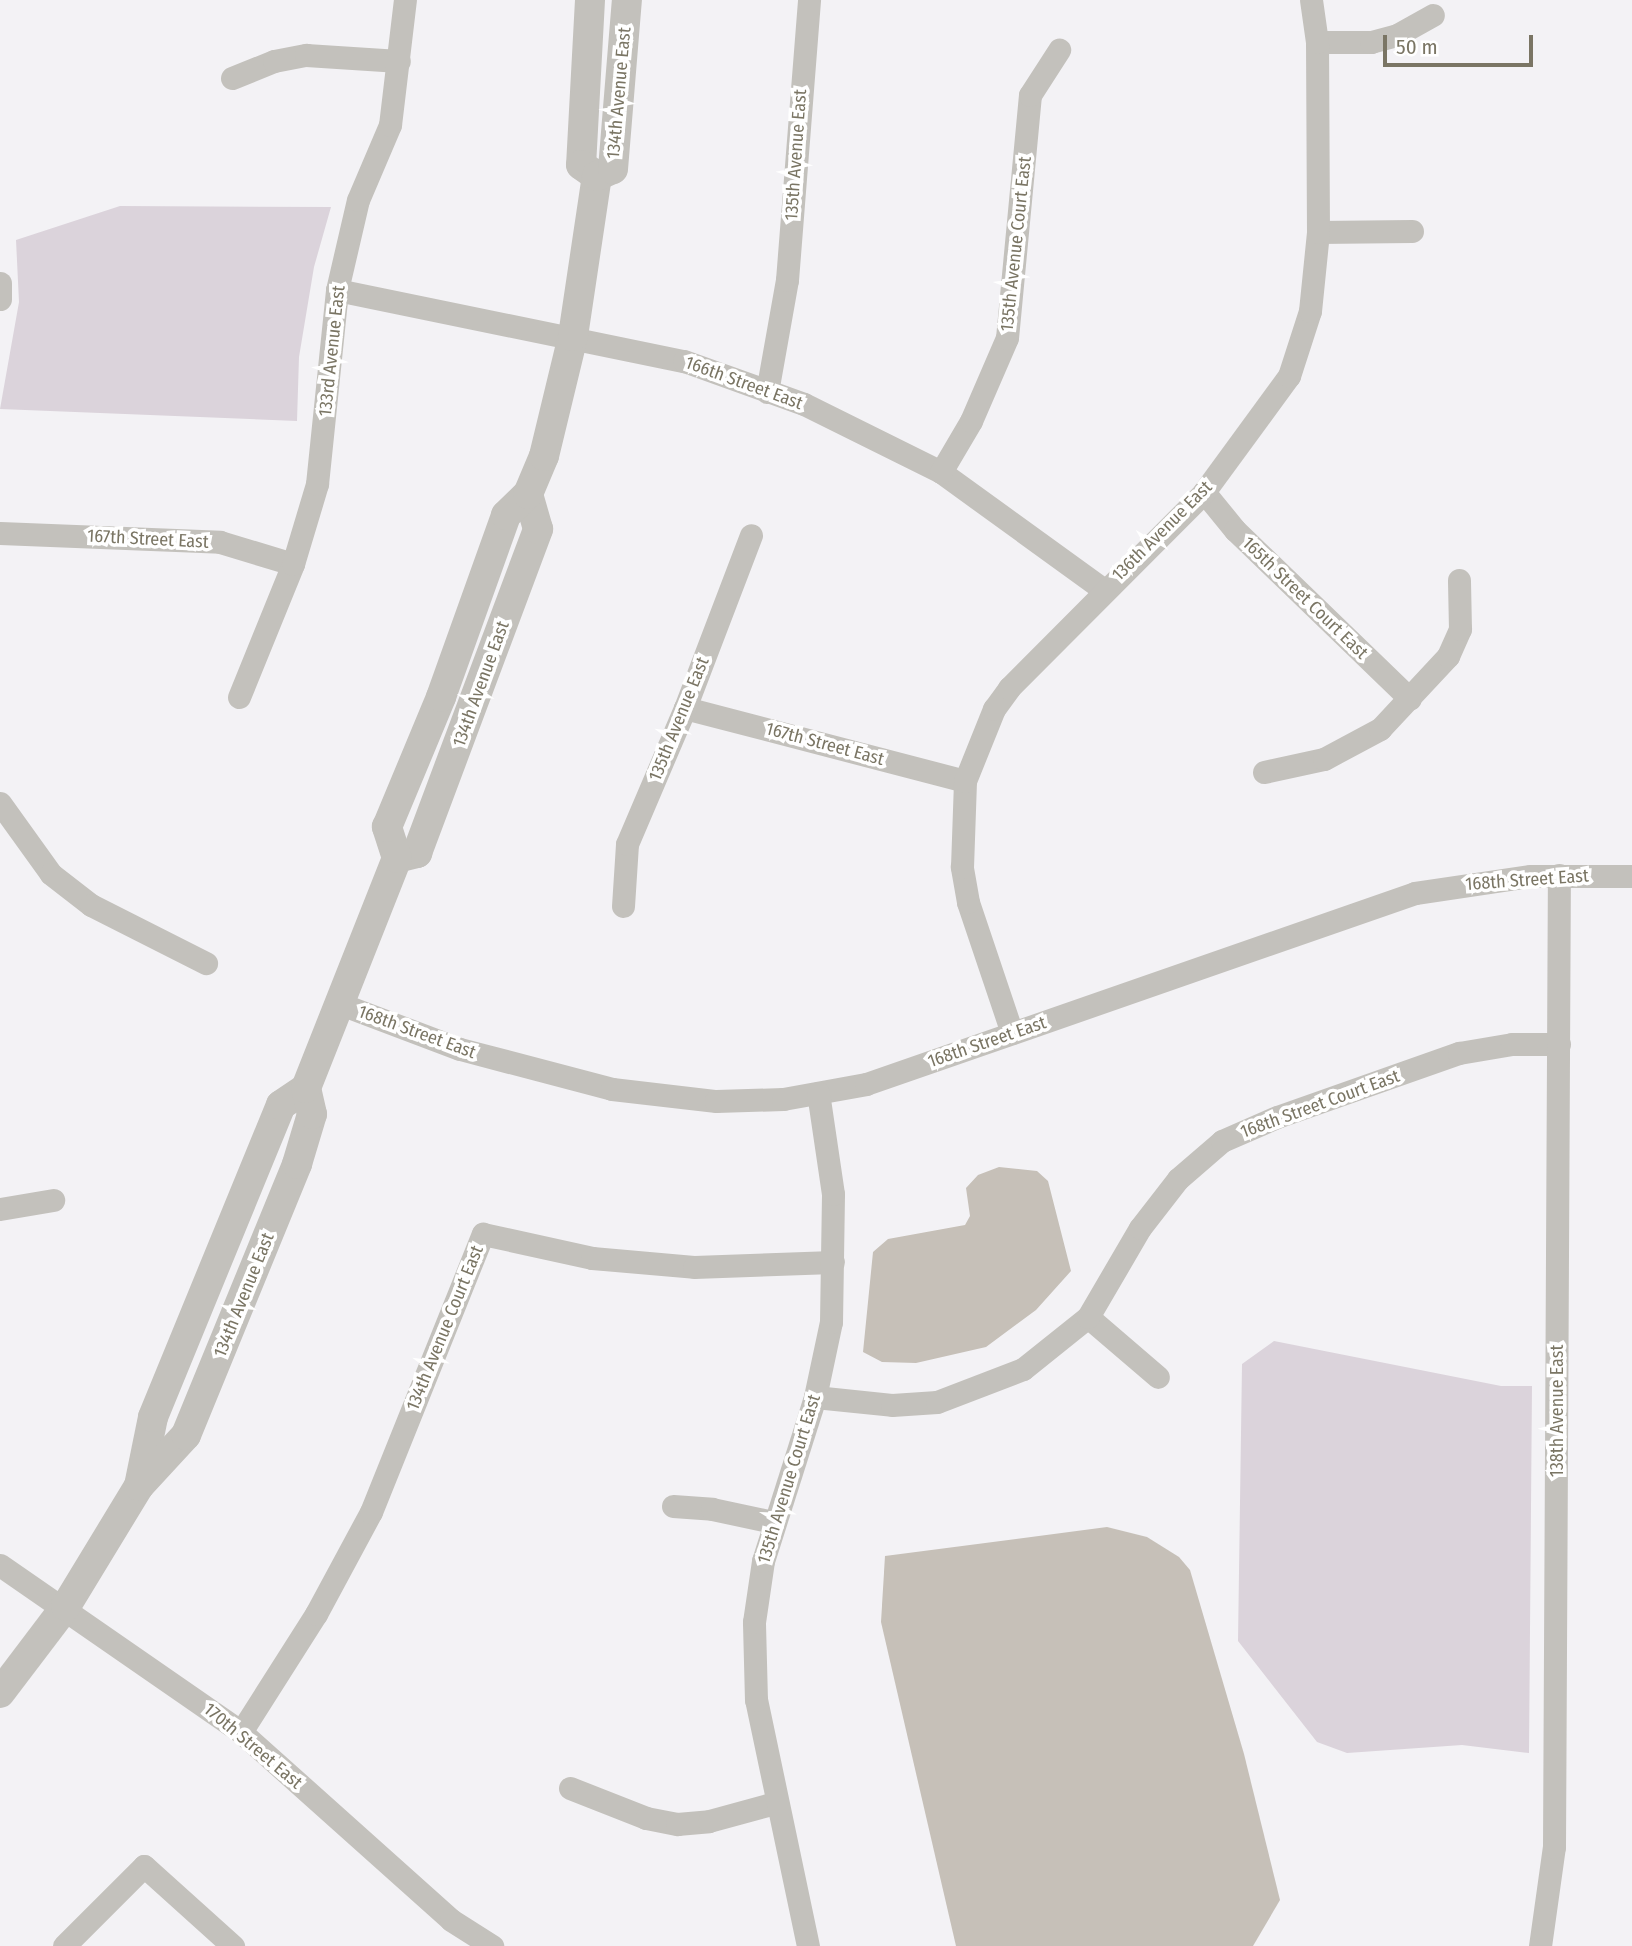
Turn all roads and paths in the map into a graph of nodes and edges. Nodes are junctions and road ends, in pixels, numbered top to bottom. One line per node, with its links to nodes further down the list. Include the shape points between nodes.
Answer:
1 (405, 0): 9 (street, 133rd Avenue East)
2 (590, 0): 11 (street, 134th Avenue East, via 582,165)
3 (626, 0): 11 (street, 134th Avenue East)
4 (809, 0): 18 (street, 135th Avenue East, via 787,280)
5 (1311, 0): 7 (street, 136th Avenue East)
6 (1433, 15): 7 (street, via 1371,42)
7 (1317, 42): 13 (street, 136th Avenue East)
8 (1059, 50): 19 (street, 135th Avenue Court East, via 1030,95 1006,338 971,421)
9 (399, 61): 10 (street, via 306,55 274,61); 15 (street, 133rd Avenue East, via 390,125 358,200)
10 (232, 78)
11 (605, 172): 17 (street, 134th Avenue East)
12 (1412, 231): 13 (street)
13 (1318, 232): 20 (street, 136th Avenue East, via 1310,311 1289,376)
14 (0, 283): 16 (street)
15 (337, 290): 17 (street, 166th Street East); 23 (street, 133rd Avenue East, via 317,484)
16 (0, 299)
17 (573, 336): 18 (street, 166th Street East, via 684,361); 36 (street, 134th Avenue East, via 544,456 528,494 506,515 441,697 387,827 397,858)
18 (767, 392): 19 (street, 166th Street East, via 826,414)
19 (941, 472): 25 (street, 166th Street East)
20 (1203, 492): 25 (street, 136th Avenue East); 27 (street, 165th Street Court East, via 1235,530)
21 (0, 533): 23 (street, 167th Street East, via 220,542)
22 (751, 536): 28 (street, 135th Avenue East)
23 (293, 564): 26 (street, 133rd Avenue East)
24 (1459, 580): 27 (street, via 1460,629 1448,656)
25 (1104, 590): 30 (street, 136th Avenue East, via 1009,688 994,709)
26 (239, 697)
27 (1410, 699): 29 (street, via 1354,747 1324,759)
28 (685, 708): 30 (street, 167th Street East); 34 (street, 135th Avenue East, via 627,844)
29 (1264, 772)
30 (965, 781): 37 (street, 136th Avenue East, via 962,867 968,902)
31 (0, 803): 35 (street, via 51,874 91,905)
32 (1559, 875): 33 (street, 168th Street East); 37 (street, 168th Street East, via 1492,879 1415,893); 38 (street, 138th Avenue East)
33 (1632, 876)
34 (623, 906)
35 (206, 962)
36 (338, 1003): 39 (street, 168th Street East, via 460,1049 612,1089 716,1101); 49 (street, 134th Avenue East, via 309,1101 281,1105 153,1417 139,1486)
37 (1012, 1033): 39 (street, 168th Street East, via 866,1084)
38 (1559, 1044): 43 (street, 168th Street Court East, via 1512,1044 1459,1053 1277,1116 1222,1141 1178,1179 1140,1228); 58 (street, 138th Avenue East, via 1554,1847)
39 (818, 1093): 42 (street, 135th Avenue Court East, via 832,1194)
40 (53, 1200): 41 (street)
41 (0, 1209)
42 (833, 1262): 45 (street, 135th Avenue Court East, via 831,1322); 51 (street, 134th Avenue Court East, via 694,1267 592,1258 483,1234 370,1512 317,1614)
43 (1088, 1317): 44 (street); 45 (street, 168th Street Court East, via 1023,1369 937,1402 892,1405)
44 (1158, 1377)
45 (815, 1397): 47 (street, 135th Avenue Court East)
46 (673, 1506): 47 (street, via 712,1508)
47 (774, 1522): 53 (street, 135th Avenue Court East, via 754,1622 756,1700)
48 (0, 1565): 49 (street, 170th Street East)
49 (66, 1606): 50 (street, 134th Avenue East); 51 (street, 170th Street East)
50 (0, 1693)
51 (242, 1732): 56 (street, 170th Street East, via 452,1920)
52 (570, 1788): 53 (street, via 646,1818 677,1824)
53 (775, 1804): 57 (street, 135th Avenue Court East)
54 (64, 1946): 55 (street, via 144,1866)
55 (233, 1946)
56 (492, 1946)
57 (808, 1946)
58 (1539, 1946)

